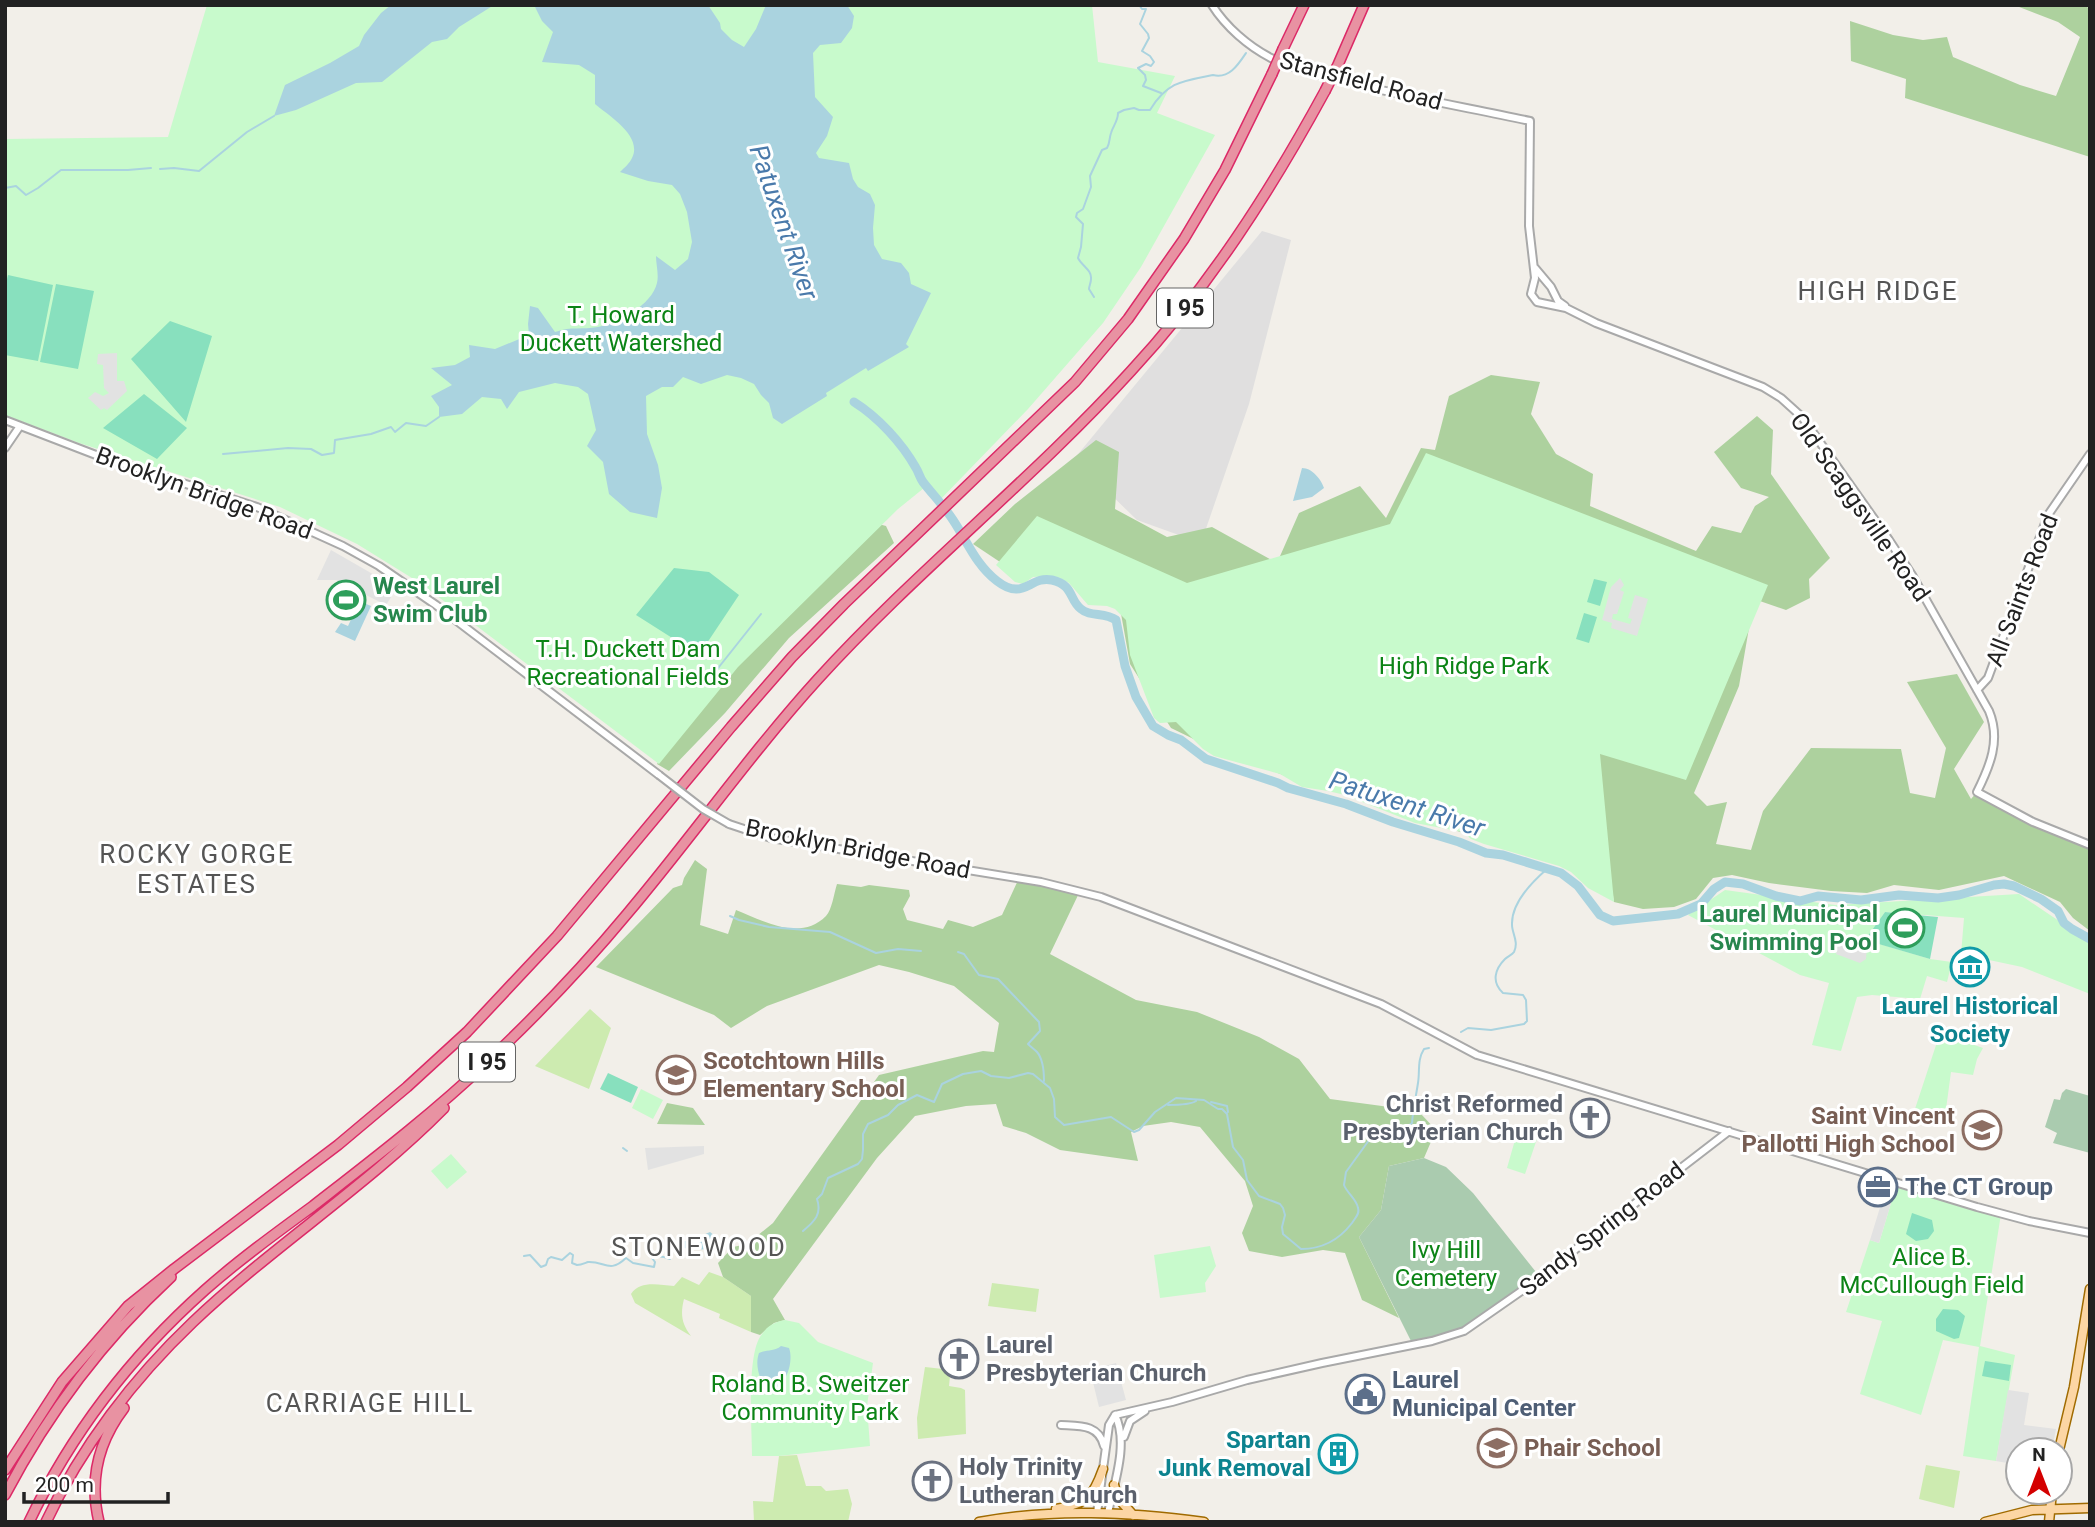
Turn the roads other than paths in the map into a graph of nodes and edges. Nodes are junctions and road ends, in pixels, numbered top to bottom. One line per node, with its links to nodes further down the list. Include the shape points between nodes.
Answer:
1 (1212, 5): 4 (street, Stansfield Road, via 1241,38 1287,65 1383,91)
2 (1304, 5): 19 (highway, I 95, bridge, via 1219,180 1184,239 1114,337 1075,382 816,632 497,1002 374,1116)
3 (1363, 7): 16 (highway, I 95, bridge, via 1325,91 1269,190 1193,299 1130,373 817,681 626,915)
4 (1530, 121): 5 (street, Old Scaggsville Road, via 1529,226)
5 (1534, 265): 6 (street, Old Scaggsville Road); 7 (street, Old Scaggsville Road)
6 (1532, 287): 7 (street, via 1539,282); 8 (street, via 1534,299)
7 (1550, 288): 8 (street, via 1551,297); 9 (street, Old Scaggsville Road)
8 (1544, 302): 9 (street, Old Scaggsville Road)
9 (1566, 308): 14 (street, Old Scaggsville Road, via 1763,387 1796,410 1900,556)
10 (5, 420): 11 (street, Brooklyn Bridge Road)
11 (20, 426): 12 (street); 17 (street, Brooklyn Bridge Road, bridge, via 257,507 343,545 436,605 703,809 729,824 771,838 1041,882 1101,897 1381,1004 1477,1055)
12 (5, 448)
13 (2090, 454): 14 (street, All Saints Road, via 2048,515 1988,678)
14 (1977, 690): 15 (street, Old Scaggsville Road, via 1992,719 1995,740 1977,792)
15 (2090, 845)
16 (486, 1063): 20 (highway, via 398,1151); 38 (highway, I 95, via 393,1144 207,1288 159,1334 96,1410)
17 (1729, 1131): 18 (street, Brooklyn Bridge Road, via 2001,1214); 22 (street, Sandy Spring Road, via 1464,1331)
18 (2090, 1233)
19 (221, 1235): 29 (highway, via 128,1307 62,1382); 31 (highway, I 95, via 112,1337 36,1440)
20 (249, 1274): 39 (highway, via 170,1344 134,1386 78,1465); 40 (highway, via 174,1347 110,1429 94,1481)
21 (2090, 1289): 25 (main road)
22 (1149, 1408): 23 (street, Sandy Spring Road); 26 (street, via 1130,1421)
23 (1115, 1415): 26 (street); 27 (street)
24 (1061, 1425): 27 (street, via 1094,1429 1103,1440)
25 (2062, 1436)
26 (1121, 1445): 30 (street)
27 (1105, 1455): 28 (street)
28 (1103, 1469): 34 (street); 37 (main road, via 1094,1492 1079,1504)
29 (5, 1472)
30 (1114, 1485): 35 (street); 36 (main road, via 1118,1498)
31 (5, 1495)
32 (2050, 1508): 33 (main road); 43 (main road); 44 (main road)
33 (2090, 1508)
34 (1097, 1513): 35 (main road); 37 (main road)
35 (1108, 1513): 36 (main road)
36 (1133, 1515): 42 (main road)
37 (998, 1518): 41 (main road)
38 (29, 1522)
39 (46, 1522)
40 (99, 1522)
41 (978, 1522)
42 (1204, 1522)
43 (1984, 1522)
44 (2049, 1522)

